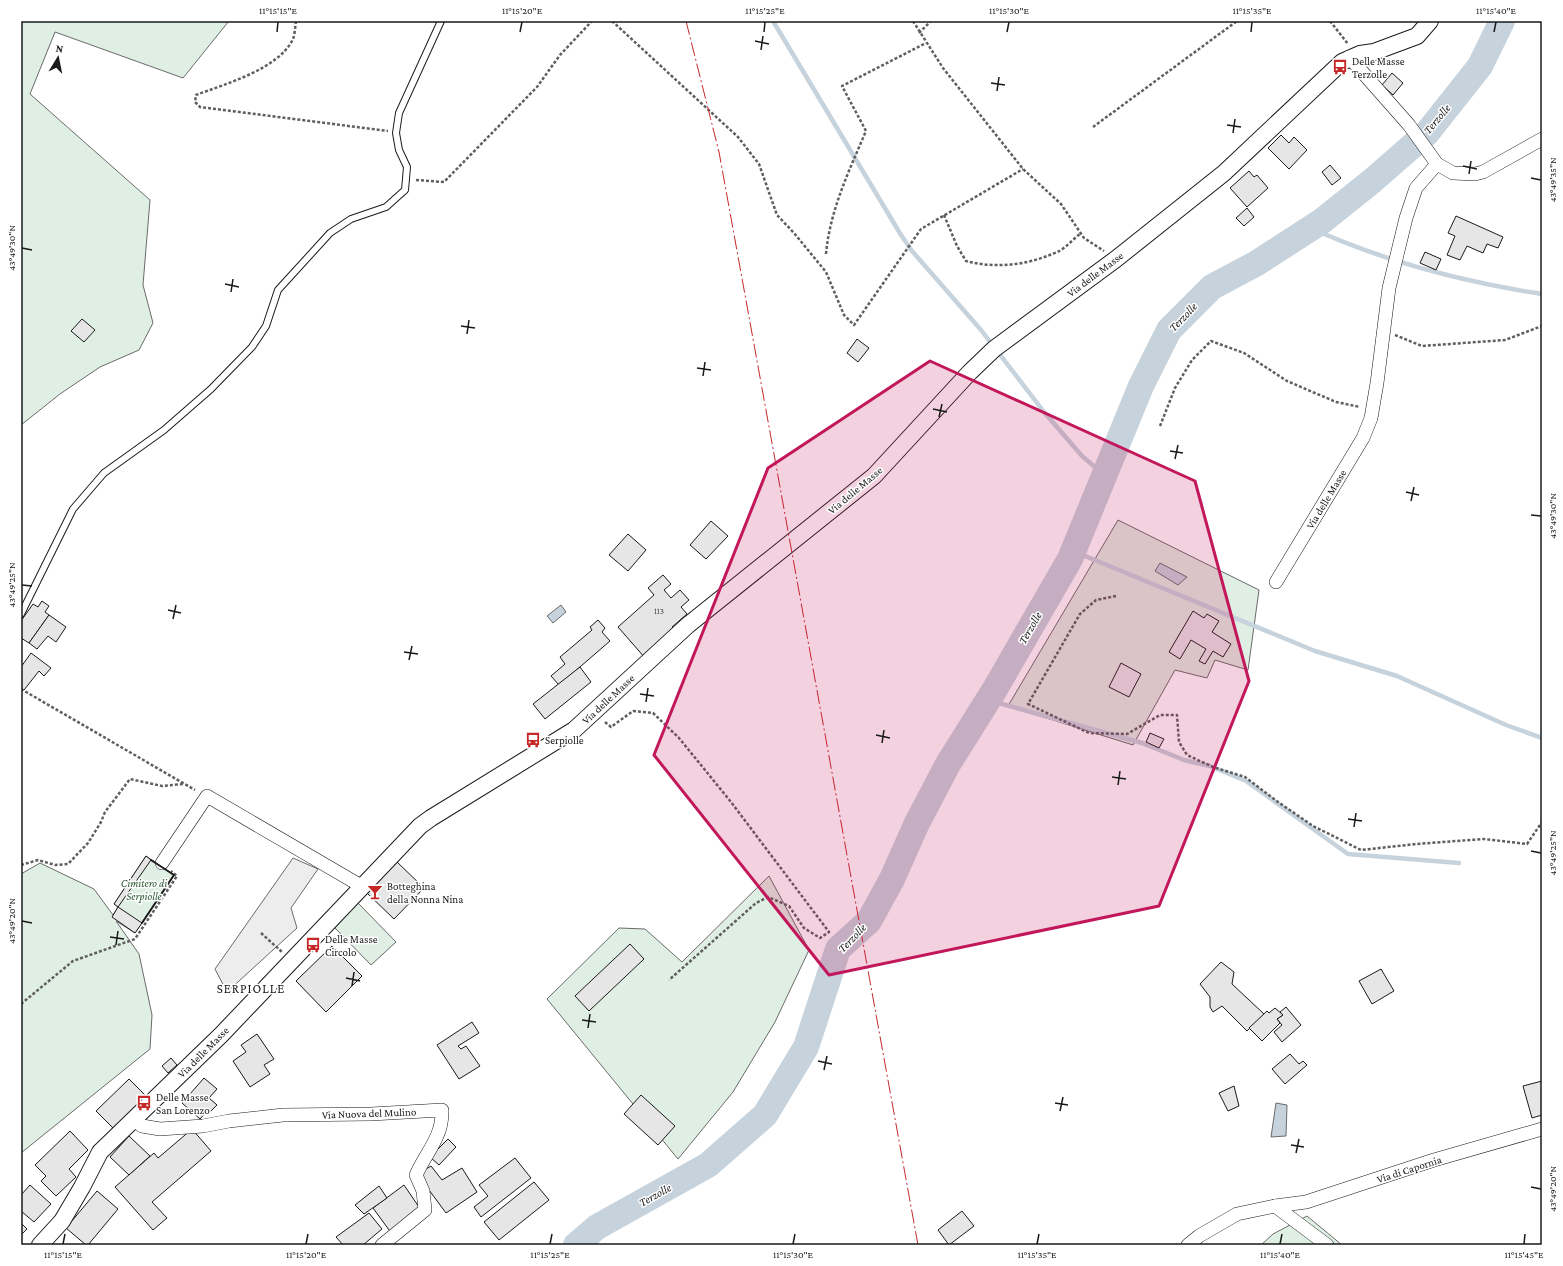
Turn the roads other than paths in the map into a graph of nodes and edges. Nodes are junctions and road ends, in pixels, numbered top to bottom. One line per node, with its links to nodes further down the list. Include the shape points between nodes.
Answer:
1 (441, 21): 7 (lane, via 399,113 396,133 399,150 407,167 405,190 386,207 352,219 330,233 278,290 266,326 252,347 164,430 104,473 73,509)
2 (1430, 21): 3 (street, Via delle Masse, via 1418,36 1392,47)
3 (1349, 57): 5 (street, via 1409,125); 9 (street, Via delle Masse, via 1224,173 1116,259 994,349 874,476 688,625 574,730 420,826)
4 (1542, 139): 5 (street, via 1475,174 1453,173)
5 (1436, 162): 6 (street, Via delle Masse, via 1416,188 1389,288 1371,418 1363,438)
6 (1276, 582)
7 (21, 614)
8 (162, 864): 9 (street, via 206,796)
9 (363, 887): 10 (street, Via delle Masse)
10 (134, 1120): 13 (street, Via delle Masse, via 100,1152 62,1221); 14 (street, Via Nuova del Mulino, via 142,1126 160,1129 283,1115 442,1110 443,1124 416,1175 423,1191 426,1210)
11 (1542, 1129): 12 (street, Via di Capornia, via 1434,1160 1306,1202)
12 (1275, 1206): 15 (street, Via di Capornia, via 1237,1214); 16 (street)
13 (40, 1245)
14 (382, 1245)
15 (1188, 1245)
16 (1327, 1245)

